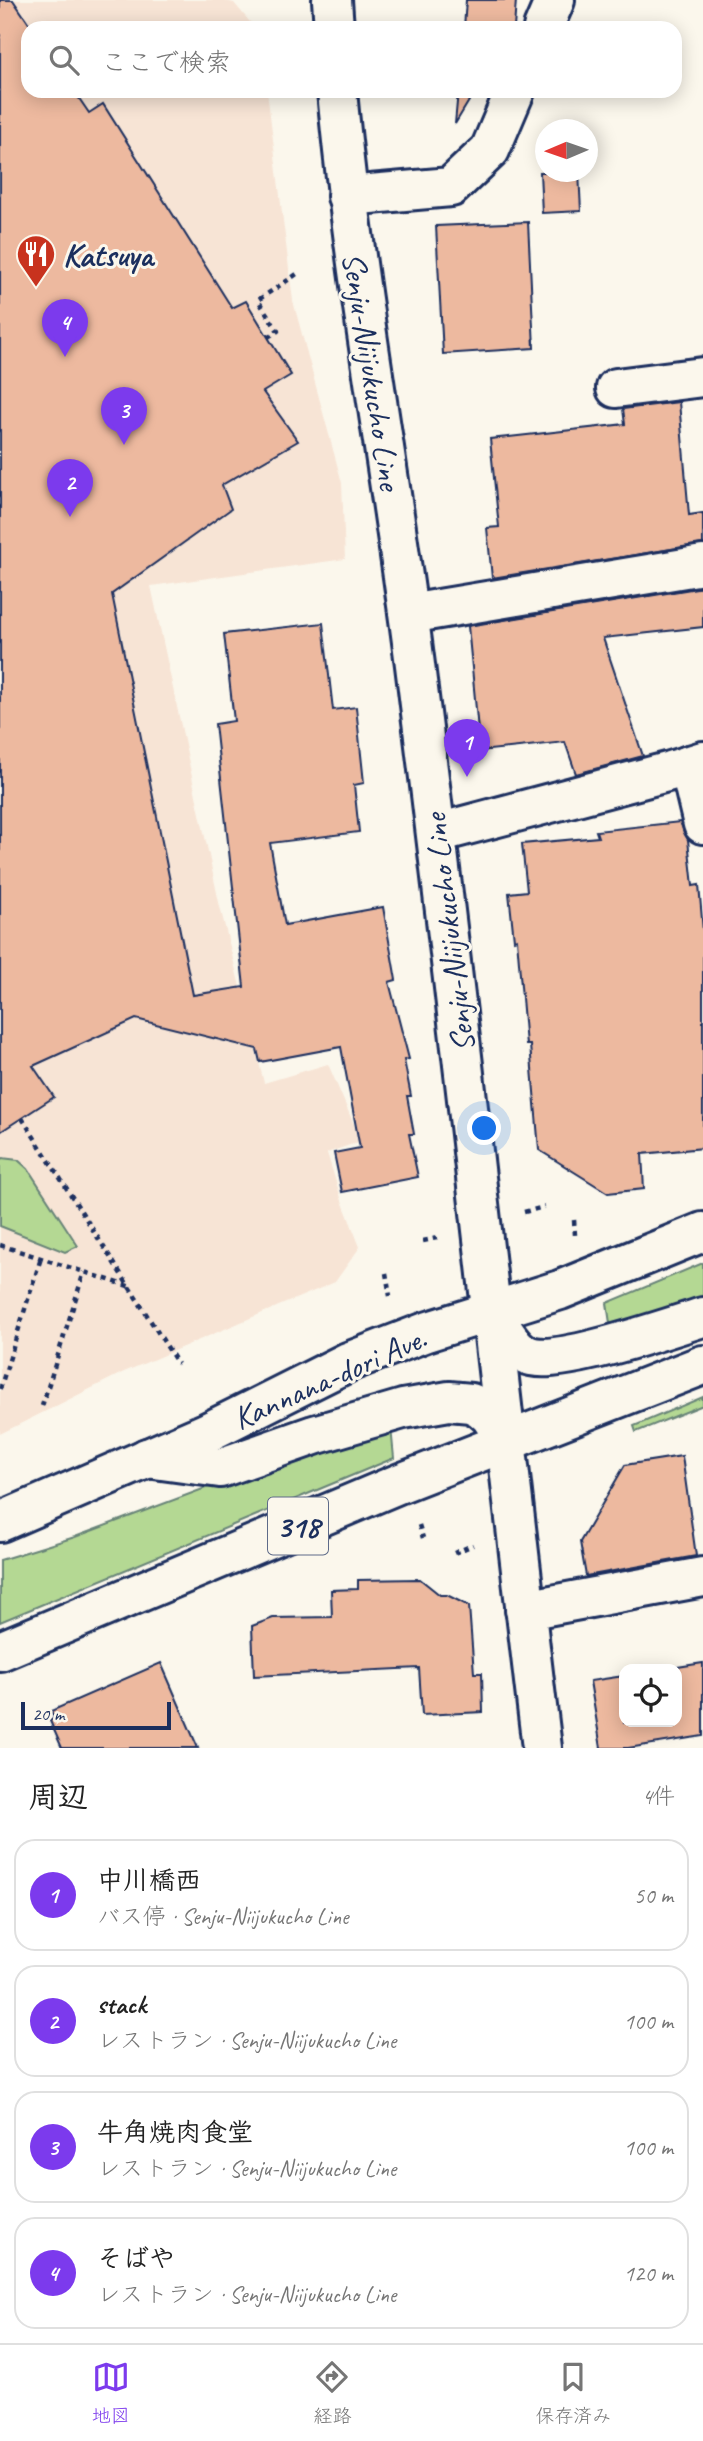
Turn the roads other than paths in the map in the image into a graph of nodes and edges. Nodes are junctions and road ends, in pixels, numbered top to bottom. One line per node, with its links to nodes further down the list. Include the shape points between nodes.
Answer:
1 (332, 0): 3 (main road)
2 (555, 0): 4 (main road)
3 (334, 21)
4 (545, 21)
5 (338, 98): 7 (main road, Senju-Niijukucho Line)
6 (512, 98): 7 (main road, via 490,150 451,187)
7 (347, 196): 11 (main road, Senju-Niijukucho Line)
8 (703, 377): 9 (main road)
9 (616, 388)
10 (703, 565): 11 (main road)
11 (409, 614): 14 (main road, Senju-Niijukucho Line)
12 (696, 763): 13 (main road); 14 (main road)
13 (703, 824)
14 (437, 833): 16 (main road, Senju-Niijukucho Line)
15 (703, 1232): 16 (main road, Kannana-dori Ave., via 560,1290)
16 (492, 1312): 17 (main road, via 515,1346 535,1357 576,1352); 19 (main road, Senju-Niijukucho Line); 20 (main road, Kannana-dori Ave., via 348,1362)
17 (703, 1317)
18 (703, 1366): 19 (main road, 318)
19 (507, 1442): 20 (main road, via 481,1408 449,1401 314,1435 220,1468); 23 (main road, Senju-Niijukucho Line); 24 (main road, 318)
20 (146, 1458): 21 (main road, Kannana-dori Ave.)
21 (0, 1522)
22 (703, 1577): 23 (main road)
23 (525, 1610): 25 (main road, Senju-Niijukucho Line)
24 (0, 1651)
25 (542, 1748)

